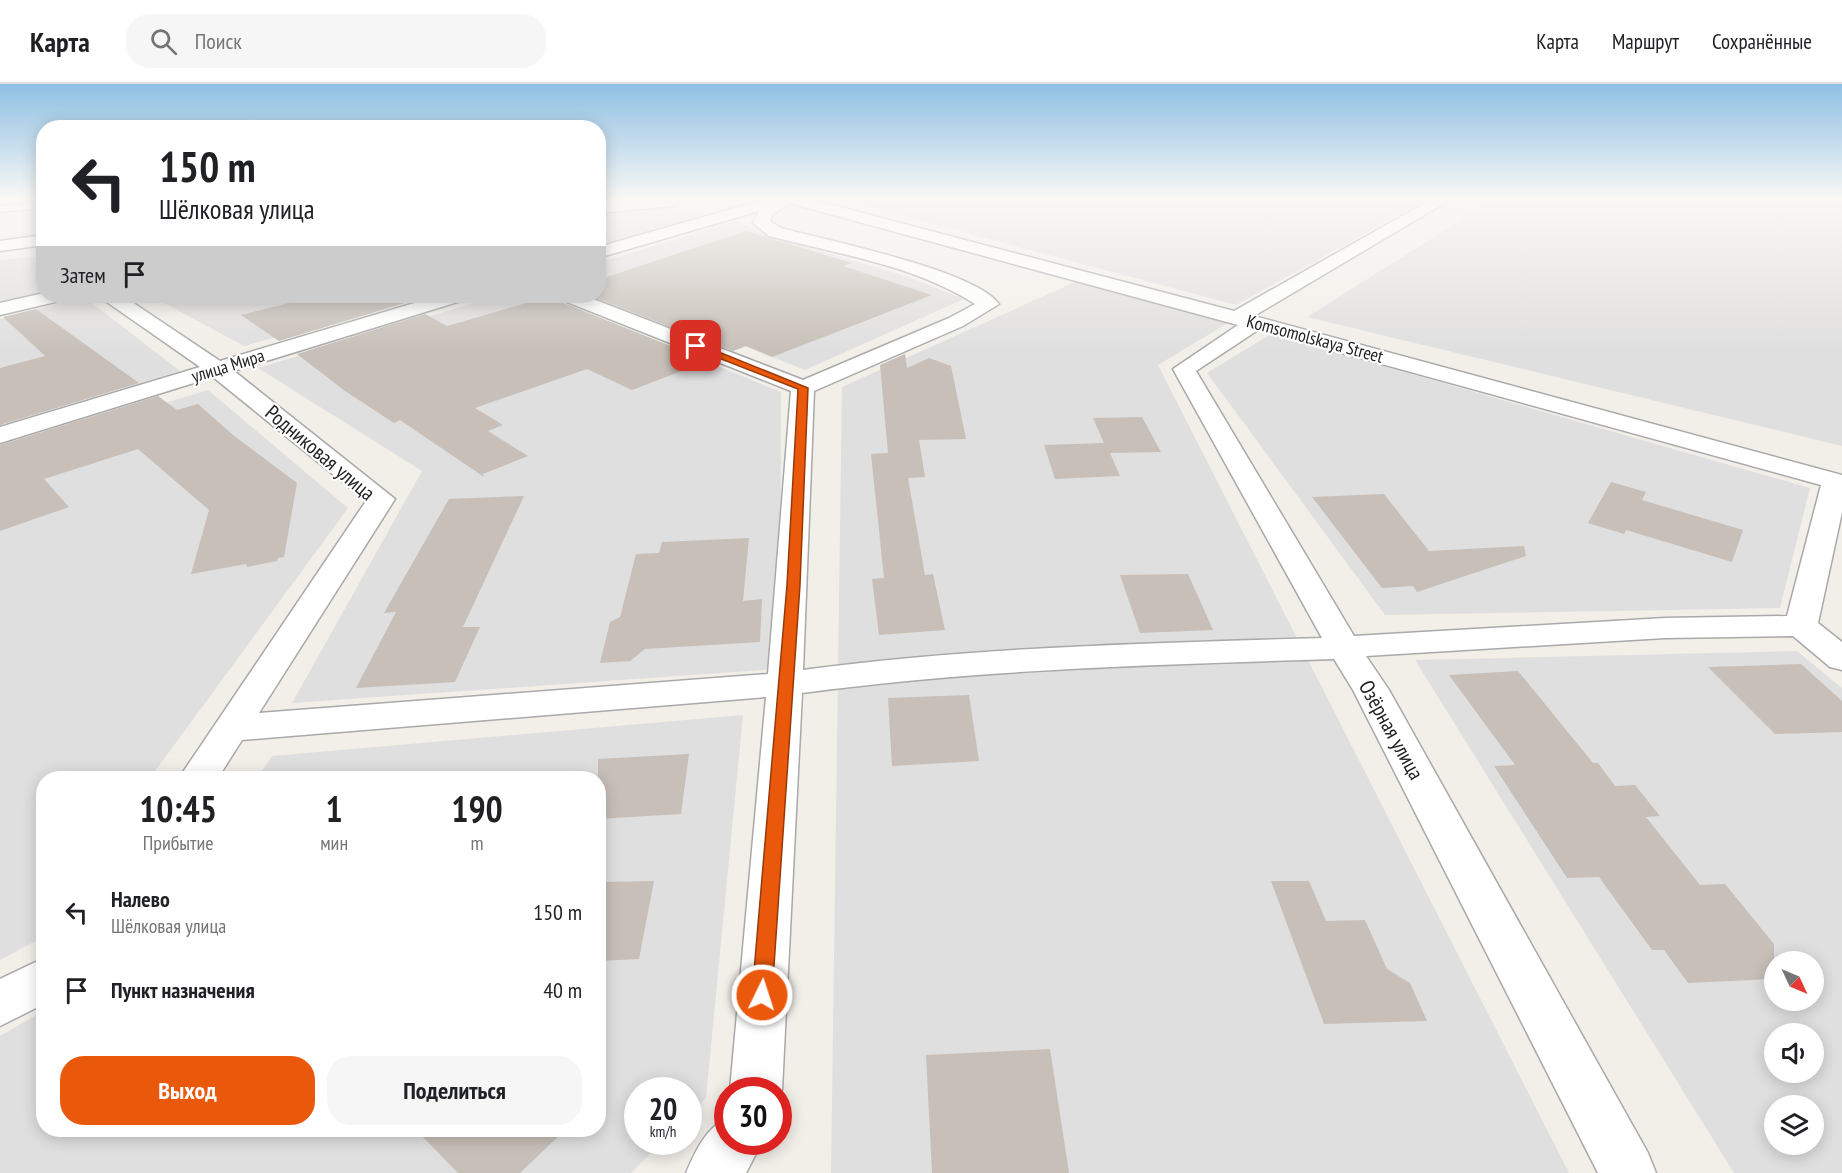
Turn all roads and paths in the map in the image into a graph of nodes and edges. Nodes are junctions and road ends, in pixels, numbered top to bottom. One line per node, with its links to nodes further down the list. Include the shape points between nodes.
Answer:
1 (837, 249): 11 (street, via 918,271 970,290 989,304)
2 (978, 249): 9 (street, Komsomolskaya Street)
3 (1363, 249): 9 (street)
4 (36, 301): 8 (street)
5 (121, 303): 10 (street, Родниковая улица)
6 (434, 303): 10 (street, улица Мира)
7 (586, 303): 11 (street)
8 (0, 309)
9 (1246, 320): 13 (street, Komsomolskaya Street); 15 (street, Озёрная улица, via 1184,369)
10 (218, 369): 12 (street, улица Мира); 18 (street, Родниковая улица, via 381,499)
11 (803, 388): 17 (street)
12 (0, 435)
13 (1839, 483): 14 (street)
14 (1801, 626): 15 (street, via 1665,628); 16 (street)
15 (1344, 648): 17 (street, via 1092,656 881,671); 25 (street, Озёрная улица, via 1371,690)
16 (1842, 659)
17 (784, 684): 18 (street); 22 (street)
18 (231, 728): 19 (street, Родниковая улица)
19 (203, 771)
20 (36, 984): 21 (street)
21 (0, 1004)
22 (757, 1077)
23 (726, 1155): 24 (street)
24 (714, 1173)
25 (1628, 1173)

